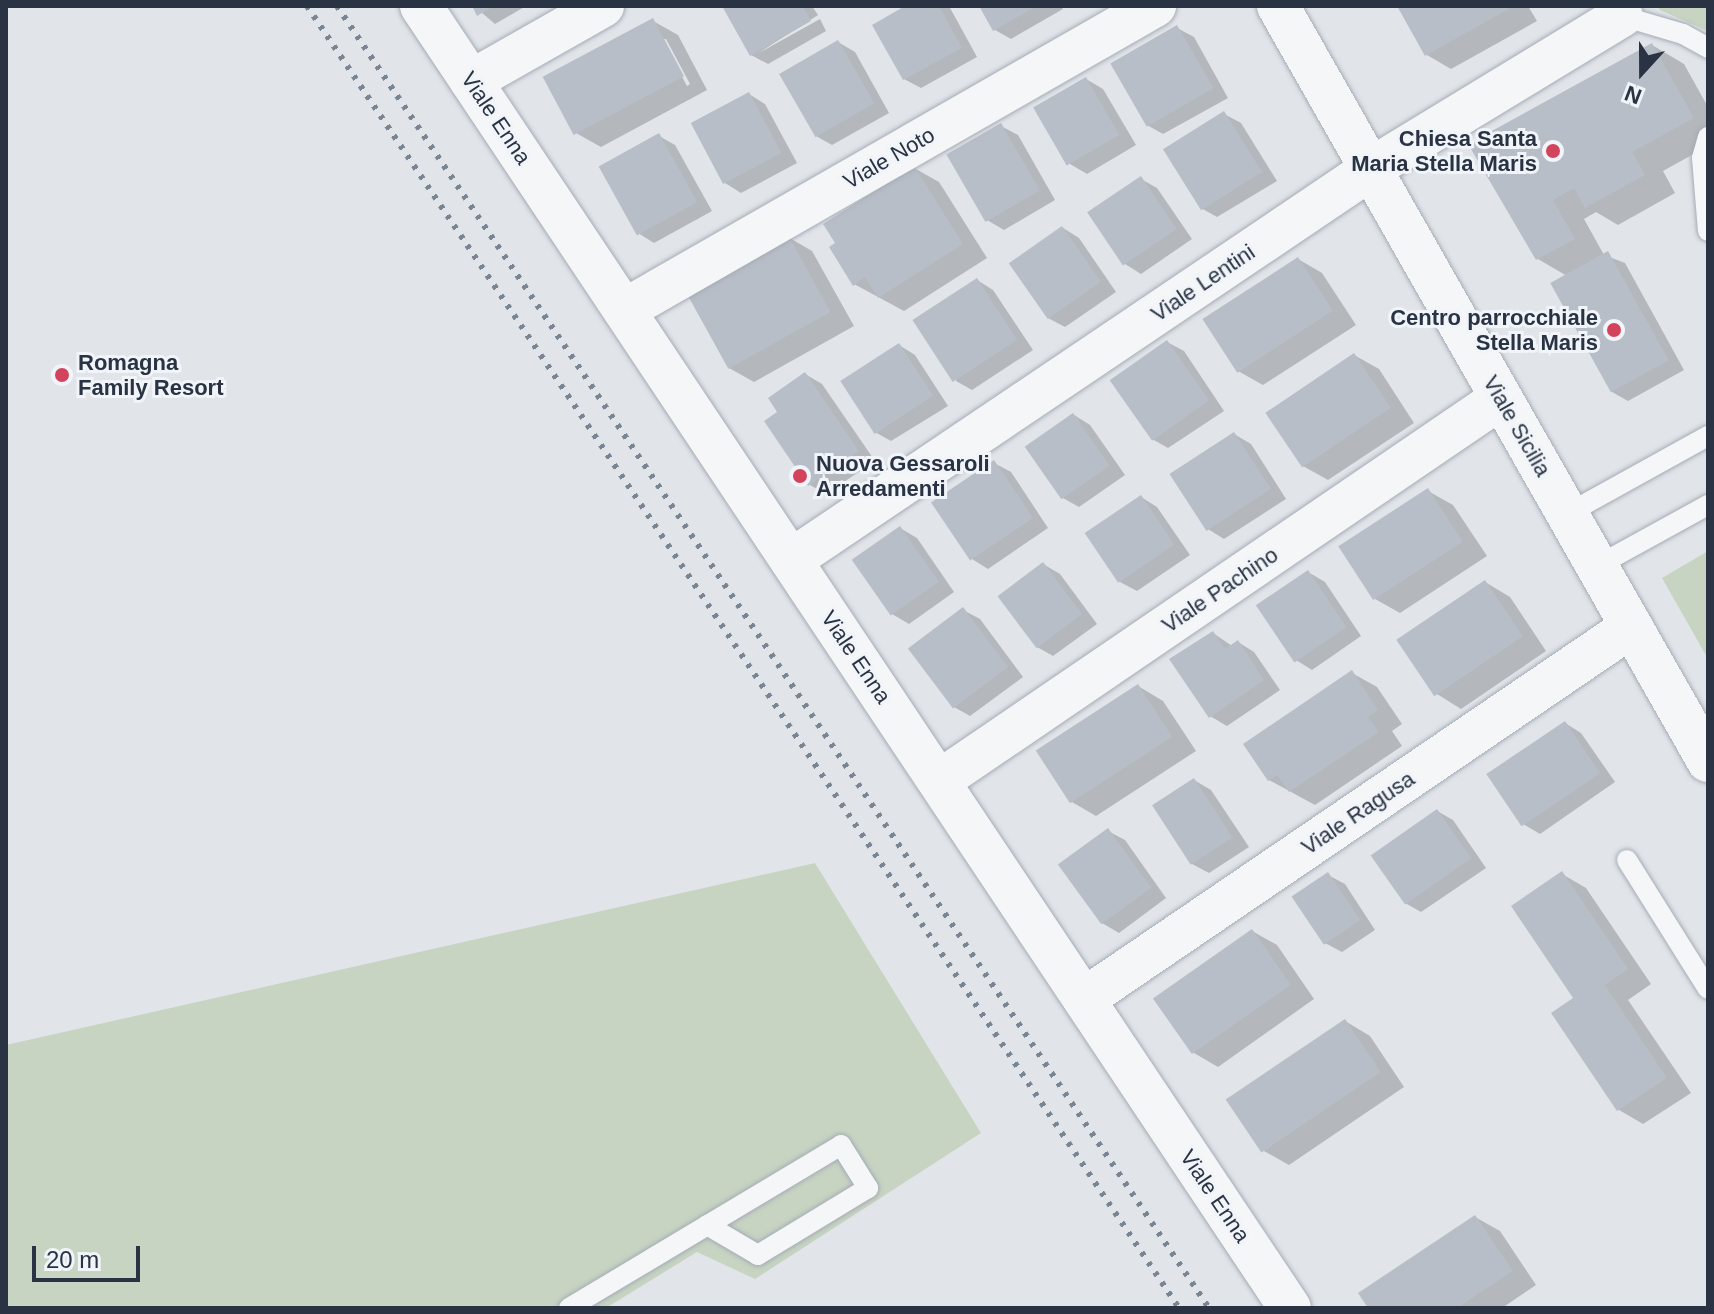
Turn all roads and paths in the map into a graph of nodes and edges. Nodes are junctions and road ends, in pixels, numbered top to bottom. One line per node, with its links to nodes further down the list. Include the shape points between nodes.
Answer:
1 (421, 6): 7 (street, Viale Enna)
2 (603, 6): 7 (street)
3 (1155, 6): 11 (street, Viale Noto)
4 (1278, 6): 9 (street, Viale Sicilia)
5 (1622, 16): 6 (lane, via 1683,34); 9 (street, Viale Lentini)
6 (1708, 48)
7 (471, 81): 11 (street, Viale Enna)
8 (1708, 137): 10 (lane, via 1702,158)
9 (1371, 170): 12 (street, Viale Sicilia); 16 (street, Viale Lentini)
10 (1708, 231)
11 (624, 310): 16 (street, Viale Enna)
12 (1501, 398): 15 (street, Viale Sicilia); 20 (street, Viale Pachino)
13 (1708, 436): 15 (lane)
14 (1708, 505): 17 (lane)
15 (1567, 514): 17 (street, Viale Sicilia)
16 (791, 560): 20 (street, Viale Enna)
17 (1597, 566): 18 (street, Viale Sicilia)
18 (1631, 627): 19 (street, Viale Sicilia); 23 (street, Viale Ragusa)
19 (1708, 761)
20 (939, 781): 23 (street, Viale Enna)
21 (1627, 860): 22 (lane)
22 (1708, 989)
23 (1084, 999): 26 (street, Viale Enna)
24 (707, 1225): 24 (lane, via 758,1255 868,1188 841,1145); 25 (lane)
25 (569, 1308)
26 (1290, 1308)

